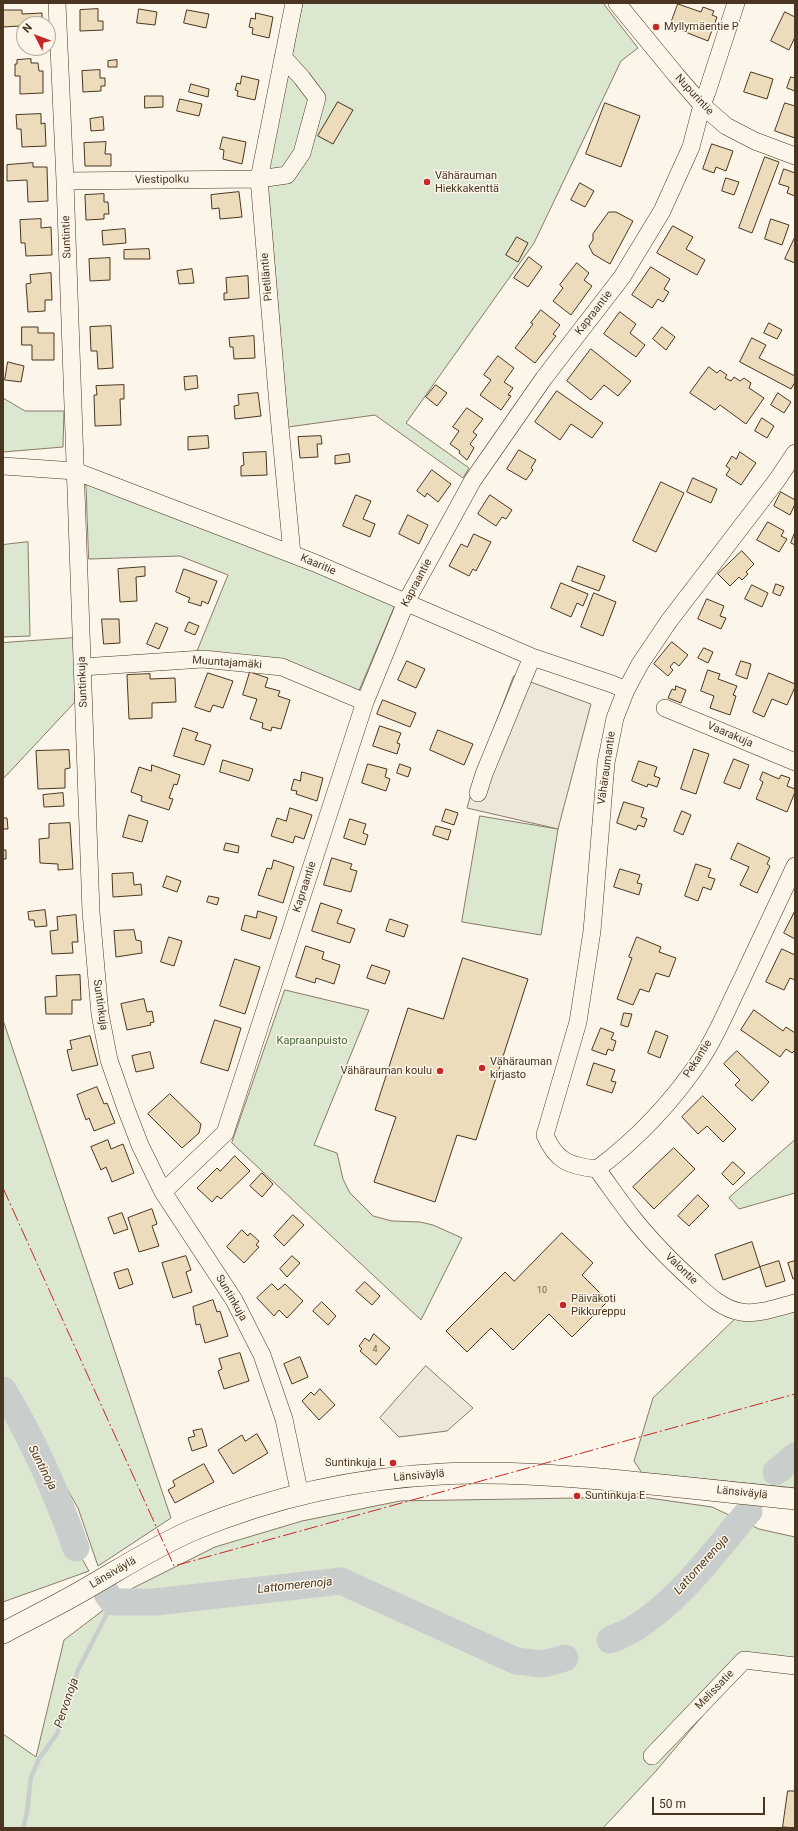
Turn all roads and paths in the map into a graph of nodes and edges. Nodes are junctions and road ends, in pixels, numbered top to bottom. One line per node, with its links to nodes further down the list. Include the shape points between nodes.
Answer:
1 (57, 3): 9 (street, Suntintie)
2 (294, 3): 5 (street, Pietiläntie)
3 (617, 3): 6 (street, Nupurintie)
4 (736, 3): 6 (street, Kapraantie)
5 (283, 57): 8 (street, Pietiläntie); 8 (street, Viestipolku, via 317,98 302,153 287,175)
6 (702, 105): 7 (street, Nupurintie, via 726,126 755,141); 14 (street, Kapraantie, via 691,147 662,211 622,277 544,378 473,480)
7 (795, 156)
8 (259, 179): 9 (street, Viestipolku); 13 (street, Pietiläntie)
9 (65, 181): 12 (street, Suntintie)
10 (795, 453): 17 (street, Vähäraumantie, via 669,621)
11 (3, 466): 12 (street, Kaaritie)
12 (75, 471): 13 (street, Kaaritie); 16 (street, Suntinkuja)
13 (292, 554): 14 (street, Kaaritie)
14 (406, 602): 15 (street, Kaaritie); 18 (street, Kapraantie)
15 (532, 657): 17 (street, Kaaritie); 21 (street)
16 (82, 667): 18 (street, Muuntajamäki, via 203,659 282,667); 24 (street, Suntinkuja, via 91,912 100,1014 109,1060 125,1106 140,1145)
17 (626, 690): 23 (street, Vähäraumantie, via 615,718 606,762 592,931 578,1022 545,1135 551,1148 560,1157 577,1167)
18 (365, 702): 24 (street, Kapraantie, via 225,1133)
19 (665, 708): 20 (street, Vaarakuja)
20 (795, 762)
21 (478, 793)
22 (795, 866): 23 (street, Pekantie, via 727,1011 701,1059 640,1132)
23 (597, 1169): 25 (street, Valontie, via 632,1218 653,1241 707,1294 724,1306 742,1312 765,1311)
24 (163, 1192): 26 (street, Suntinkuja, via 234,1300 262,1355 284,1420)
25 (795, 1303)
26 (300, 1495): 27 (main road, Länsiväylä, via 362,1482 409,1476 496,1473 553,1475); 28 (main road, Länsiväylä, via 229,1516 191,1531)
27 (795, 1499)
28 (3, 1633)
29 (795, 1666): 30 (street, Melissatie, via 744,1660)
30 (652, 1756)

